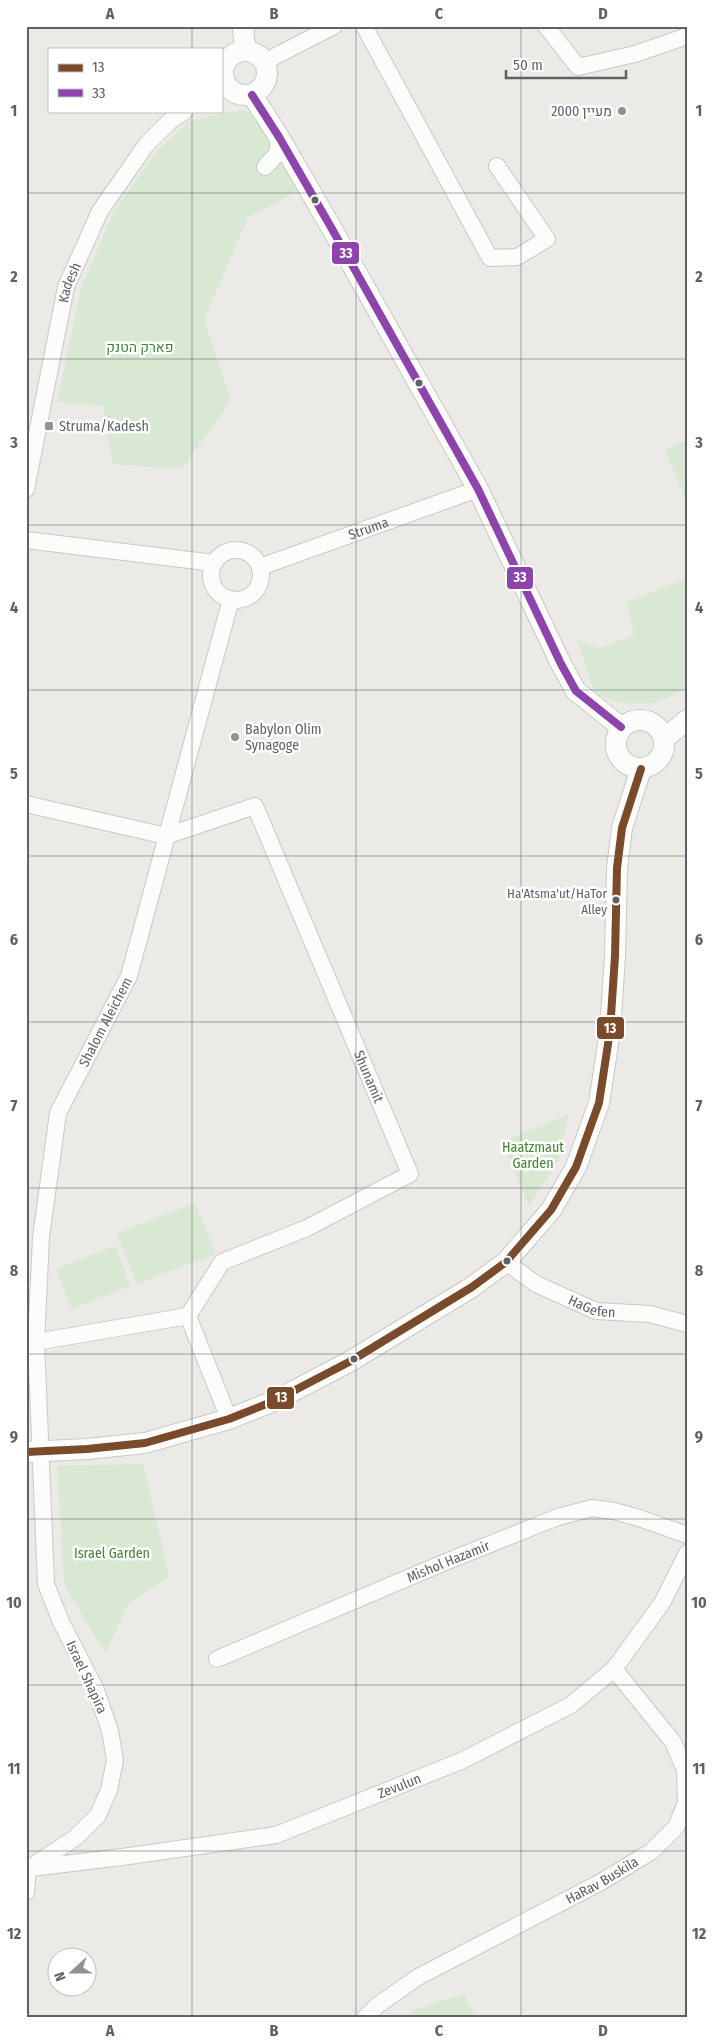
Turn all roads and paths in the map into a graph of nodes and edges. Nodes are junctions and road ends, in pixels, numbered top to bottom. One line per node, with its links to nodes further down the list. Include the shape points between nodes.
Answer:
1 (243, 26): 6 (street)
2 (334, 26): 7 (street)
3 (364, 26): 12 (street, via 490,258 517,256 547,239)
4 (546, 26): 5 (street, via 578,67 634,54)
5 (687, 36)
6 (245, 51): 7 (street, via 256,54); 8 (street, via 232,56 224,66)
7 (264, 62): 9 (street, via 268,74 266,81)
8 (224, 88): 9 (street)
9 (252, 95): 11 (street)
10 (184, 112): 14 (street, Kadesh, via 146,145 100,212 66,287)
11 (280, 137): 13 (street, via 278,153); 15 (street)
12 (497, 166)
13 (265, 167)
14 (26, 489)
15 (478, 489): 18 (street, Struma); 21 (street, via 576,690)
16 (26, 540): 17 (street)
17 (214, 563): 18 (street, via 219,556 234,550 250,554); 19 (street, via 213,585)
18 (260, 567): 19 (street, via 261,576 255,592 248,597)
19 (231, 599): 25 (street, Shalom Aleichem)
20 (687, 720): 22 (street, via 670,734)
21 (621, 727): 22 (street, via 642,719 653,723); 23 (street, via 615,742 619,758 625,764)
22 (661, 732): 23 (street, via 663,752 654,763)
23 (641, 769): 26 (street, via 622,828 617,868 616,956 610,1032 599,1103 576,1167 552,1210)
24 (26, 804): 25 (street)
25 (166, 836): 27 (street, Shunamit, via 255,806 410,1174 308,1228 222,1262); 29 (street, Shalom Aleichem, via 129,976 58,1112 41,1237)
26 (506, 1262): 28 (street, HaGefen, via 536,1284 596,1311 650,1314); 30 (street, via 472,1287 325,1376)
27 (188, 1316): 29 (street); 30 (street)
28 (687, 1324)
29 (36, 1342): 31 (street, Shalom Aleichem)
30 (229, 1419): 31 (street, via 145,1443)
31 (34, 1451): 37 (street, Israel Shapira, via 46,1584 61,1622 96,1690 110,1731 115,1760 109,1790 98,1815 75,1838)
32 (687, 1535): 34 (street, Mishol Hazamir, via 639,1518 592,1508 443,1563)
33 (687, 1553): 35 (street, Zevulun, via 662,1603)
34 (217, 1659)
35 (614, 1669): 36 (street, HaRav Buskila, via 673,1742 685,1770 686,1803); 37 (street, Zevulun, via 571,1706 523,1731 461,1761 276,1835)
36 (681, 1832): 39 (street, HaRav Buskila, via 601,1882 418,1977 378,2005)
37 (27, 1868): 38 (street)
38 (26, 1892)
39 (366, 2018)

